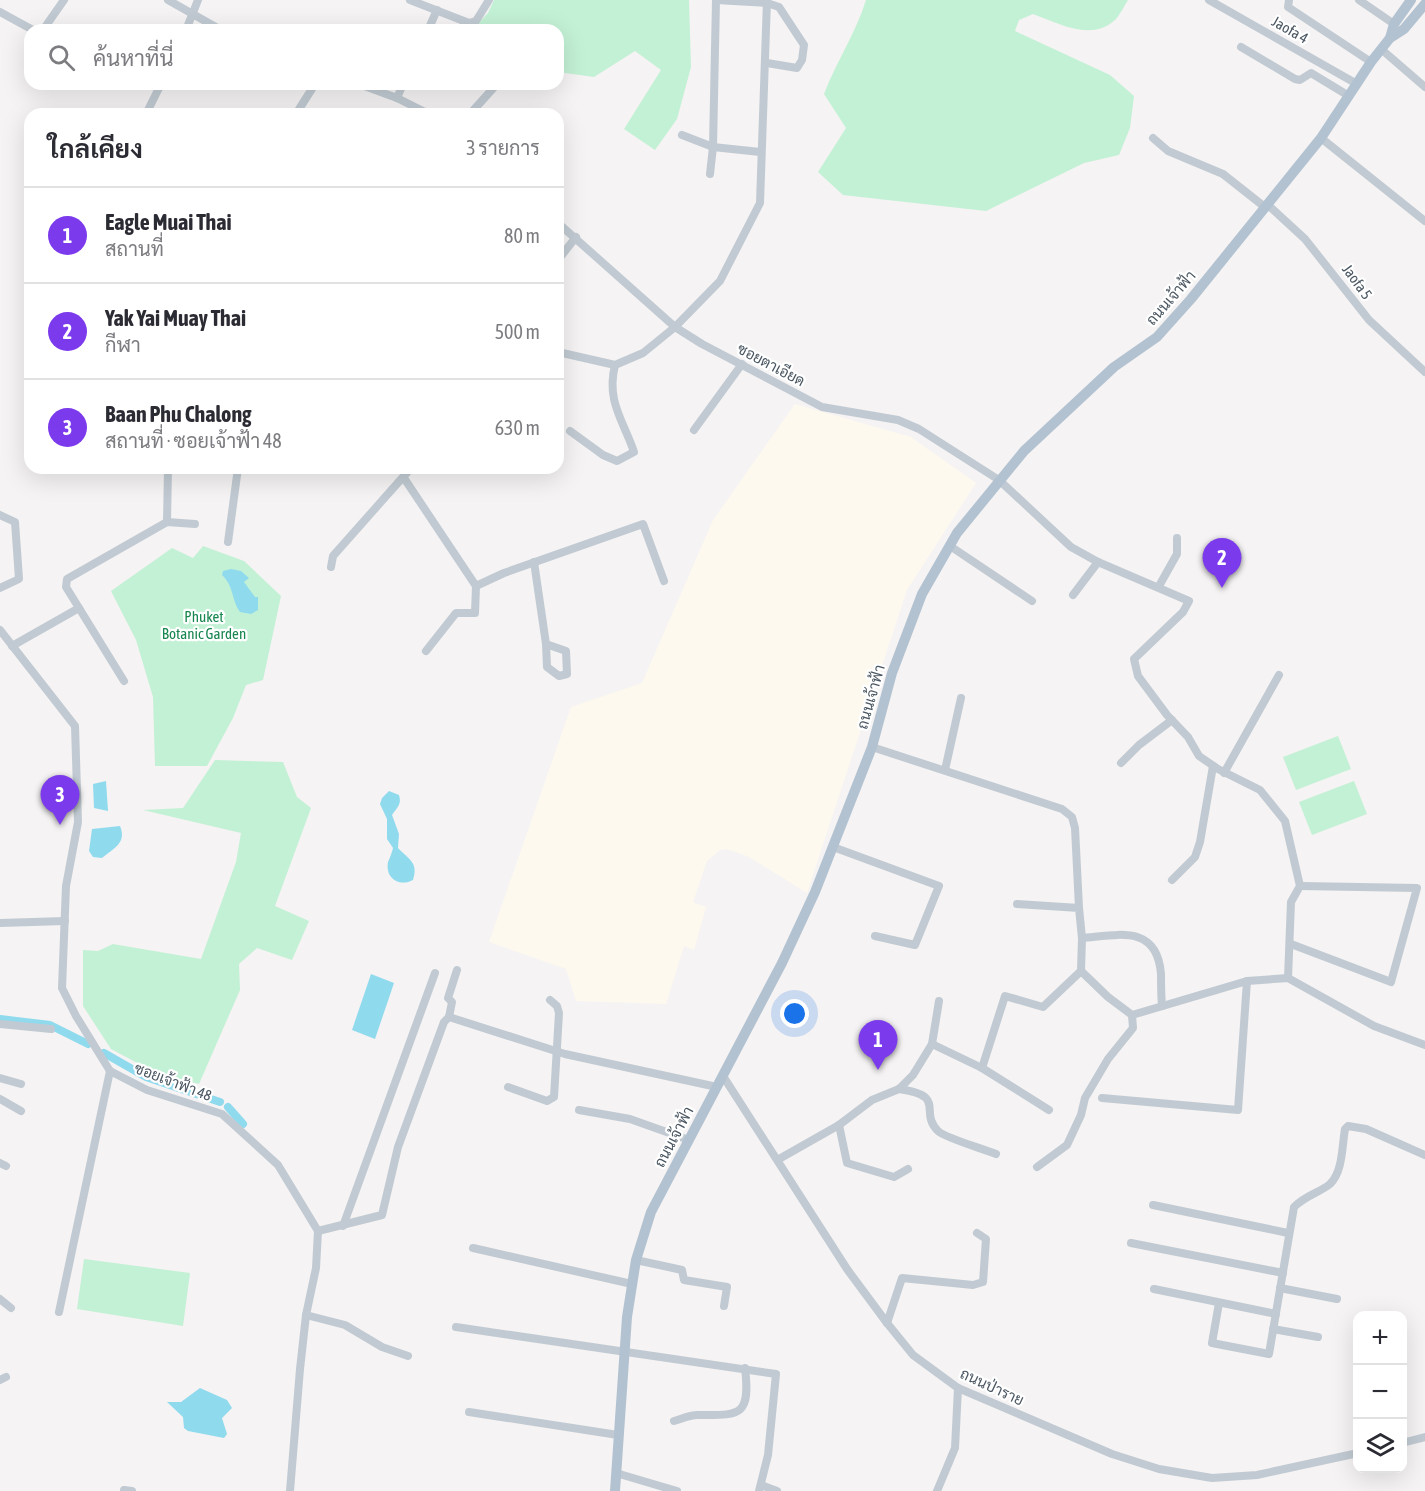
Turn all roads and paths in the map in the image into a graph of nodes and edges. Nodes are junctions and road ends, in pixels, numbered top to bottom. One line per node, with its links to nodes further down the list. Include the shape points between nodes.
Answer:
1 (64, 0): 16 (street)
2 (168, 0): 15 (street)
3 (198, 0): 15 (street)
4 (410, 0): 11 (street)
5 (489, 0): 13 (street, via 473,23)
6 (1209, 0): 27 (street, Jaofa 4)
7 (1289, 0): 25 (street, via 1288,8)
8 (1359, 0): 20 (street)
9 (1412, 0): 20 (main road, ถนนเจ้าฟ้า)
10 (767, 2): 26 (street); 26 (street, via 783,11 804,45 797,68); 43 (street, via 716,0)
11 (425, 3): 13 (street)
12 (1425, 4): 22 (main road, ถนนเจ้าฟ้า, via 1404,29)
13 (437, 10): 19 (street)
14 (0, 12): 21 (street)
15 (194, 13): 17 (street); 18 (street)
16 (47, 24)
17 (189, 24)
18 (211, 24)
19 (431, 24)
20 (1394, 24): 22 (main road, ถนนเจ้าฟ้า)
21 (24, 25)
22 (1390, 38): 24 (main road, ถนนเจ้าฟ้า)
23 (1241, 47): 34 (street, via 1295,79 1311,73)
24 (1381, 49): 25 (main road, ถนนเจ้าฟ้า); 28 (street)
25 (1371, 62): 27 (main road, ถนนเจ้าฟ้า)
26 (767, 63): 44 (street)
27 (1357, 84): 34 (main road, ถนนเจ้าฟ้า)
28 (1425, 87)
29 (158, 90): 36 (street)
30 (311, 90): 37 (street)
31 (375, 90): 35 (street)
32 (401, 90): 35 (street)
33 (492, 90): 39 (street)
34 (1349, 96): 42 (main road, ถนนเจ้าฟ้า)
35 (397, 98): 38 (street)
36 (149, 108)
37 (300, 108)
38 (416, 108)
39 (475, 108)
40 (682, 135): 43 (street)
41 (1153, 138): 46 (street, Jaofa 5, via 1168,151 1223,174)
42 (1321, 138): 46 (main road, ถนนเจ้าฟ้า); 47 (street)
43 (713, 147): 44 (street); 45 (street)
44 (760, 152): 51 (street, via 760,202 720,281)
45 (710, 174)
46 (1267, 207): 55 (street, Jaofa 5, via 1305,239 1369,320); 62 (main road, ถนนเจ้าฟ้า, via 1157,337 1114,367 1024,451)
47 (1425, 221)
48 (564, 228): 49 (street, ซอยตาเอียด)
49 (576, 237): 50 (street); 51 (street, ซอยตาเอียด)
50 (564, 252)
51 (675, 327): 53 (street, ซอยตาเอียด); 54 (street, via 643,353)
52 (564, 353): 54 (street)
53 (742, 364): 56 (street); 62 (street, ซอยตาเอียด, via 822,407 898,420 919,429)
54 (615, 365): 57 (street, via 613,402 634,452 617,461)
55 (1425, 372)
56 (694, 430)
57 (570, 431)
58 (168, 474): 64 (street)
59 (237, 474): 67 (street)
60 (407, 474): 61 (street)
61 (404, 478): 71 (street, via 333,556); 73 (street)
62 (999, 480): 68 (main road, ถนนเจ้าฟ้า); 70 (street, ซอยตาเอียด, via 1071,547)
63 (0, 515): 75 (street, via 15,522 19,579)
64 (167, 522): 65 (street); 78 (street, via 67,579 66,587)
65 (195, 525)
66 (1177, 538): 74 (street, via 1177,554)
67 (228, 542)
68 (950, 546): 77 (street); 87 (main road, ถนนเจ้าฟ้า, via 922,594 892,673)
69 (534, 562): 72 (street, via 643,524); 73 (street); 80 (street)
70 (1098, 562): 74 (street, ซอยตาเอียด); 76 (street)
71 (332, 567)
72 (664, 581)
73 (477, 586): 82 (street, via 475,613 456,613)
74 (1159, 586): 86 (street, ซอยตาเอียด, via 1189,601 1183,612 1134,659 1138,676)
75 (0, 588)
76 (1073, 595)
77 (1032, 601)
78 (79, 608): 81 (street); 84 (street)
79 (0, 630): 81 (street, ซอยเจ้าฟ้า 48)
80 (546, 644)
81 (12, 646): 97 (street, ซอยเจ้าฟ้า 48, via 75,726 78,822 66,886)
82 (426, 651)
83 (1280, 675): 91 (street)
84 (124, 681)
85 (962, 698): 90 (street)
86 (1172, 720): 88 (street); 89 (street, via 1199,756)
87 (872, 747): 90 (street); 92 (main road, ถนนเจ้าฟ้า)
88 (1122, 763)
89 (1213, 766): 91 (street); 93 (street, via 1198,849 1187,867)
90 (945, 770): 96 (street, via 1062,809 1072,817)
91 (1224, 772): 94 (street, via 1260,790 1285,821)
92 (832, 847): 99 (street, via 939,886 915,945); 119 (main road, ถนนเจ้าฟ้า, via 782,963)
93 (1172, 880)
94 (1300, 886): 101 (street, via 1291,902); 101 (street, via 1417,888 1391,982)
95 (1017, 904): 96 (street)
96 (1079, 909): 100 (street)
97 (65, 921): 98 (street); 118 (street, ซอยเจ้าฟ้า 48, via 62,988)
98 (0, 923)
99 (874, 936)
100 (1082, 938): 103 (street); 109 (street, via 1128,935 1152,944 1161,974)
101 (1291, 944): 105 (street)
102 (457, 970): 111 (street, via 448,991 452,1002)
103 (1081, 971): 110 (street); 117 (street, via 1043,1007 1005,996)
104 (435, 973): 138 (street)
105 (1288, 978): 106 (street); 115 (street, via 1374,1026)
106 (1248, 981): 109 (street); 125 (street, via 1238,1110)
107 (550, 1000): 116 (street, via 559,1013)
108 (939, 1001): 114 (street)
109 (1162, 1006): 110 (street)
110 (1132, 1015): 135 (street, via 1133,1028 1108,1059 1085,1098 1067,1144)
111 (449, 1017): 116 (street); 138 (street, via 398,1147 382,1215)
112 (0, 1024): 113 (street)
113 (51, 1029)
114 (932, 1044): 117 (street); 124 (street, via 913,1076)
115 (1425, 1045)
116 (557, 1052): 122 (street, via 553,1100); 123 (street)
117 (982, 1068): 128 (street)
118 (110, 1071): 139 (street, ซอยเจ้าฟ้า 48, via 147,1090 222,1114 278,1164); 154 (street)
119 (723, 1076): 123 (main road, ถนนเจ้าฟ้า); 134 (street, ถนนป่าราย)
120 (0, 1078): 121 (street)
121 (21, 1084)
122 (508, 1087)
123 (717, 1088): 131 (main road, ถนนเจ้าฟ้า)
124 (898, 1089): 130 (street, via 872,1100); 132 (street, via 927,1098 934,1123 944,1135)
125 (1102, 1098)
126 (0, 1099): 129 (street)
127 (579, 1110): 131 (street, via 630,1119)
128 (1049, 1110)
129 (21, 1111)
130 (839, 1125): 134 (street); 136 (street, via 847,1163 894,1177)
131 (689, 1140): 144 (main road, ถนนเจ้าฟ้า, via 651,1212)
132 (996, 1154)
133 (1425, 1155): 141 (street, via 1366,1129 1348,1126 1334,1179 1294,1207)
134 (779, 1159): 157 (street, ถนนป่าราย, via 847,1269)
135 (1037, 1167)
136 (908, 1168)
137 (1153, 1205): 141 (street)
138 (342, 1226): 139 (street)
139 (318, 1231): 156 (street, via 316,1268)
140 (977, 1233): 157 (street, via 986,1239 983,1282 973,1285 902,1278)
141 (1288, 1233): 145 (street)
142 (1131, 1243): 145 (street)
143 (473, 1248): 146 (street)
144 (636, 1260): 146 (main road, ถนนเจ้าฟ้า); 152 (street, via 682,1270 684,1280 727,1287)
145 (1283, 1272): 147 (street)
146 (632, 1284): 161 (main road, ถนนเจ้าฟ้า)
147 (1280, 1288): 150 (street); 155 (street)
148 (1154, 1289): 151 (street)
149 (0, 1299): 153 (street)
150 (1337, 1299)
151 (1219, 1303): 155 (street); 159 (street, via 1212,1343 1269,1354)
152 (724, 1306)
153 (11, 1308)
154 (59, 1312)
155 (1276, 1314): 159 (street)
156 (306, 1315): 162 (street, via 345,1325 382,1347); 173 (street)
157 (887, 1323): 164 (street, ถนนป่าราย, via 913,1355)
158 (456, 1328): 161 (street)
159 (1273, 1329): 160 (street)
160 (1318, 1337)
161 (624, 1350): 163 (street); 167 (main road, ถนนเจ้าฟ้า)
162 (408, 1356)
163 (745, 1368): 166 (street, via 747,1396 740,1409 724,1417 695,1415); 172 (street, via 776,1374 768,1455)
164 (958, 1388): 170 (street, ถนนป่าราย, via 1112,1454 1169,1471 1212,1478 1257,1475); 177 (street, via 955,1448)
165 (469, 1412): 167 (street)
166 (674, 1421)
167 (618, 1435): 171 (main road, ถนนเจ้าฟ้า)
168 (1425, 1437): 169 (street)
169 (1407, 1442)
170 (1353, 1453)
171 (616, 1473): 174 (main road, ถนนเจ้าฟ้า); 175 (street)
172 (760, 1488): 176 (street)
173 (290, 1491)
174 (615, 1491)
175 (677, 1491)
176 (777, 1491)
177 (937, 1491)

